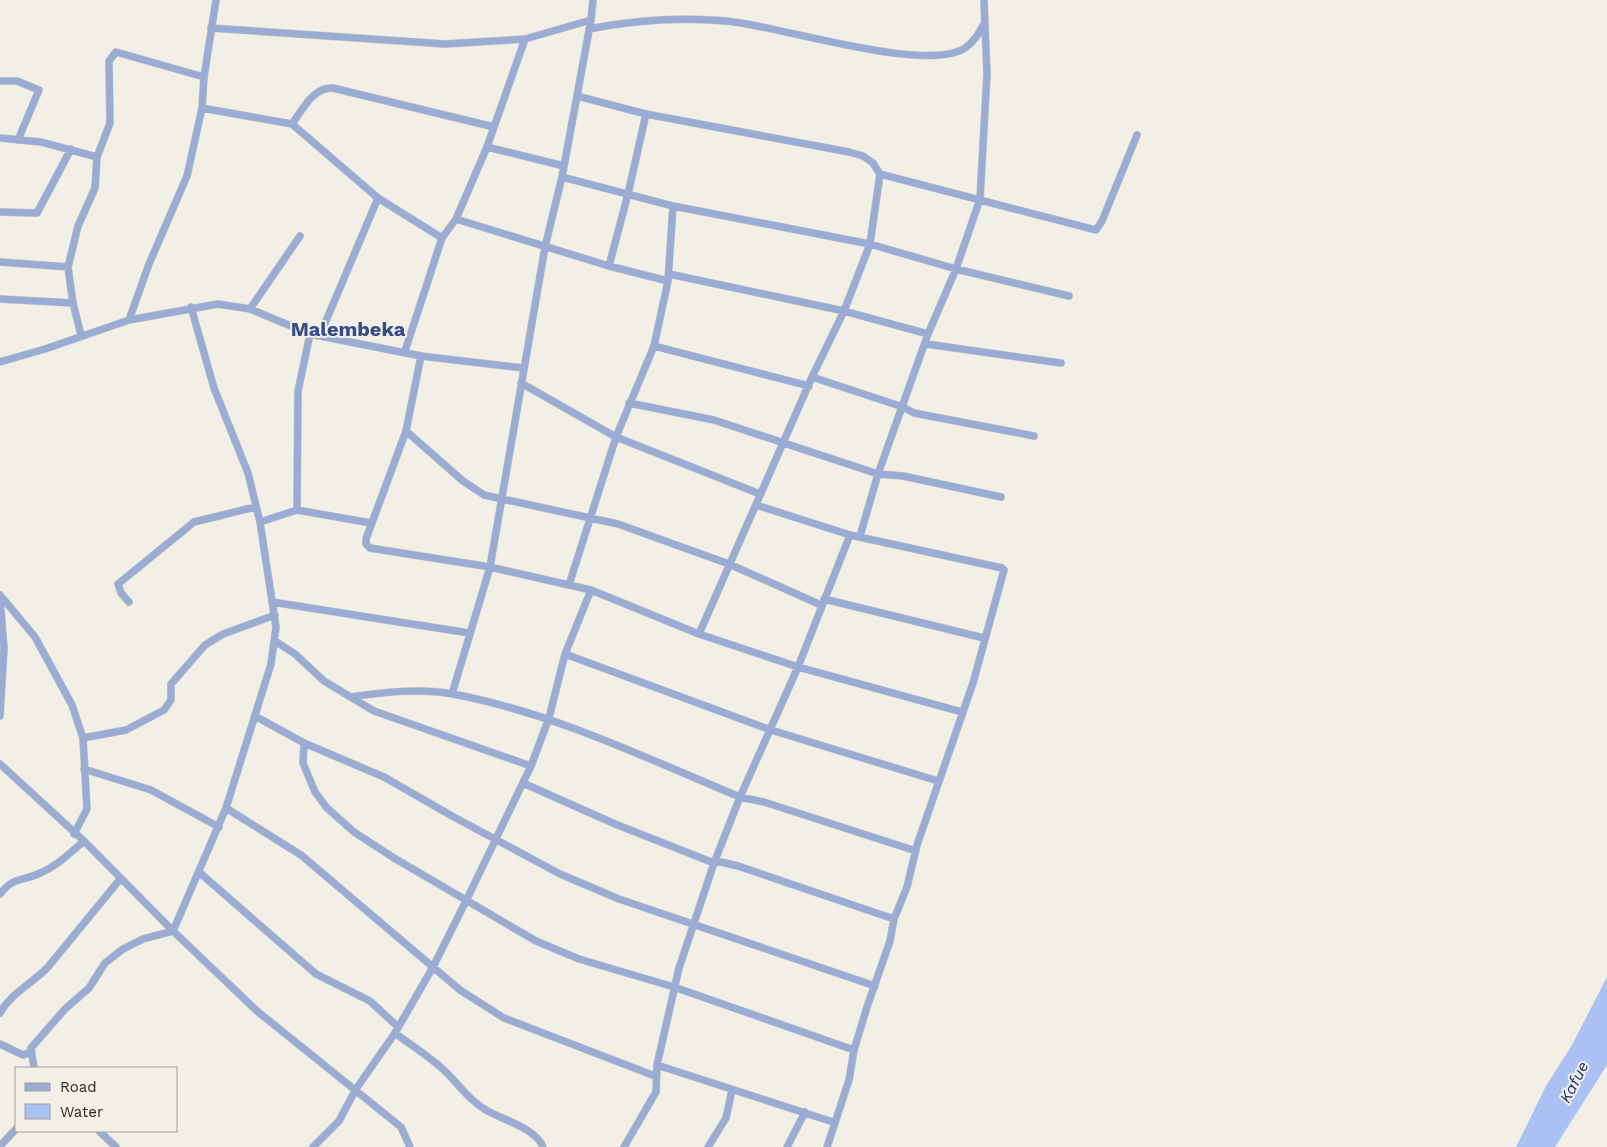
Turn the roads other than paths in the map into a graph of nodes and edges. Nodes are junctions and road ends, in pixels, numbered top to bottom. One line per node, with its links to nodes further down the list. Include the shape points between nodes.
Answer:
1 (216, 0): 6 (street)
2 (592, 0): 4 (street)
3 (984, 0): 5 (street)
4 (591, 20): 7 (street); 8 (street)
5 (984, 24): 7 (street, via 966,48 945,54 881,51 727,21 660,19); 27 (street, via 987,74)
6 (211, 28): 8 (street, via 445,44); 9 (street)
7 (589, 29): 11 (street)
8 (526, 39): 15 (street)
9 (204, 77): 12 (street); 21 (street, via 116,52 109,61 110,123)
10 (0, 81): 18 (street, via 17,81 40,92)
11 (577, 96): 13 (street); 22 (street)
12 (202, 108): 14 (street); 46 (street, via 187,176)
13 (646, 114): 23 (street, via 849,152 873,163); 25 (street)
14 (292, 124): 15 (street, via 317,92 333,88); 26 (street)
15 (494, 127): 19 (street)
16 (1137, 135): 27 (street, via 1096,230)
17 (0, 138): 18 (street)
18 (18, 140): 20 (street)
19 (488, 147): 22 (street); 30 (street)
20 (71, 149): 21 (street); 29 (street, via 37,213)
21 (97, 158): 37 (street, via 95,188 78,226)
22 (564, 166): 24 (street)
23 (880, 174): 27 (street); 33 (street)
24 (562, 177): 25 (street); 34 (street)
25 (628, 194): 28 (street); 36 (street)
26 (378, 198): 32 (street); 50 (street)
27 (980, 199): 38 (street)
28 (673, 206): 33 (street); 39 (street)
29 (0, 212)
30 (456, 219): 32 (street); 34 (street)
31 (300, 236): 44 (street)
32 (442, 238): 53 (street)
33 (870, 244): 38 (street); 45 (street)
34 (545, 247): 36 (street); 57 (street)
35 (0, 262): 37 (street)
36 (609, 266): 39 (street)
37 (68, 267): 42 (street)
38 (956, 269): 40 (street); 48 (street)
39 (668, 277): 45 (street); 52 (street)
40 (1068, 296)
41 (0, 299): 42 (street)
42 (73, 303): 49 (street)
43 (190, 307): 44 (street, via 218,304); 46 (street); 72 (street, via 214,388 248,473)
44 (250, 309): 47 (street)
45 (844, 312): 48 (street); 58 (street)
46 (128, 320): 49 (street)
47 (310, 334): 50 (street); 73 (street, via 298,391)
48 (928, 334): 51 (street)
49 (81, 335): 55 (street)
50 (320, 335): 53 (street)
51 (926, 344): 56 (street); 62 (street)
52 (654, 346): 60 (street); 61 (street)
53 (405, 351): 54 (street)
54 (421, 356): 57 (street); 63 (street)
55 (0, 362)
56 (1061, 363)
57 (523, 368): 59 (street)
58 (812, 377): 60 (street); 62 (street)
59 (521, 383): 65 (street); 70 (street)
60 (809, 386): 66 (street)
61 (629, 403): 65 (street); 66 (street, via 694,414)
62 (903, 407): 64 (street, via 920,415); 67 (street)
63 (406, 431): 70 (street, via 474,490); 76 (street)
64 (1034, 436)
65 (616, 437): 68 (street); 74 (street)
66 (784, 443): 67 (street); 68 (street)
67 (878, 474): 69 (street, via 903,476); 78 (street)
68 (760, 494): 71 (street)
69 (1001, 497)
70 (502, 498): 74 (street); 80 (street)
71 (756, 505): 77 (street); 79 (street)
72 (254, 507): 75 (street); 85 (street, via 204,518 186,528 118,584)
73 (297, 510): 75 (street); 76 (street)
74 (590, 516): 79 (street); 81 (street)
75 (260, 522): 86 (street)
76 (371, 523): 80 (street, via 366,539 370,548)
77 (850, 535): 78 (street); 87 (street)
78 (860, 536): 91 (street, via 1002,568 1004,576)
79 (729, 564): 87 (street); 90 (street)
80 (490, 567): 81 (street); 89 (street)
81 (569, 585): 82 (street)
82 (591, 590): 90 (street); 93 (street)
83 (0, 595): 102 (street, via 35,637 72,705)
84 (0, 600): 98 (street, via 4,648)
85 (129, 602)
86 (272, 602): 88 (street); 89 (street)
87 (823, 602): 91 (street); 94 (street)
88 (276, 615): 92 (street); 102 (street, via 223,634 205,645 171,684 171,700 164,710 126,730)
89 (469, 633): 95 (street)
90 (699, 634): 94 (street)
91 (984, 638): 97 (street)
92 (275, 641): 96 (street, via 295,654 324,681); 99 (street)
93 (565, 654): 100 (street); 101 (street)
94 (798, 667): 97 (street); 101 (street)
95 (452, 694): 96 (street, via 388,691); 100 (street)
96 (351, 697): 105 (street, via 374,712)
97 (962, 712): 107 (street)
98 (0, 716)
99 (255, 716): 103 (street); 110 (street)
100 (548, 718): 105 (street); 109 (street)
101 (771, 730): 107 (street); 109 (street)
102 (83, 738): 106 (street)
103 (304, 743): 113 (street, via 384,777); 120 (street, via 303,763 315,792 327,808 362,837)
104 (0, 764): 112 (street)
105 (531, 766): 108 (street)
106 (84, 768): 111 (street, via 143,787); 112 (street, via 87,809)
107 (938, 782): 115 (street)
108 (523, 783): 113 (street); 116 (street, via 614,824)
109 (740, 797): 115 (street); 116 (street)
110 (226, 808): 111 (street); 124 (street, via 301,855)
111 (219, 827): 117 (street)
112 (74, 834): 114 (street)
113 (496, 838): 120 (street); 122 (street, via 560,874 619,899)
114 (84, 841): 118 (street); 119 (street, via 51,868 14,880)
115 (916, 851): 121 (street, via 907,887)
116 (714, 863): 121 (street, via 738,866); 122 (street)
117 (200, 872): 123 (street); 128 (street, via 316,974 370,1000)
118 (120, 878): 123 (street); 127 (street, via 48,968 17,992)
119 (0, 894)
120 (466, 901): 124 (street); 126 (street, via 536,940 579,959)
121 (894, 919): 125 (street)
122 (694, 924): 125 (street); 126 (street)
123 (173, 931): 131 (street, via 142,939 105,963 89,988 65,1009); 135 (street, via 256,1010)
124 (433, 967): 128 (street); 134 (street, via 460,990 504,1018)
125 (875, 986): 130 (street)
126 (674, 987): 130 (street); 132 (street)
127 (0, 1012)
128 (396, 1030): 135 (street); 145 (street, via 446,1072 471,1099 522,1128 538,1139)
129 (0, 1044): 131 (street, via 23,1056)
130 (854, 1050): 138 (street, via 844,1095)
131 (30, 1052): 133 (street)
132 (657, 1065): 134 (street); 136 (street)
133 (34, 1067)
134 (655, 1076): 146 (street, via 656,1092)
135 (356, 1089): 143 (street, via 339,1121); 144 (street, via 401,1127)
136 (732, 1090): 137 (street); 147 (street, via 726,1118)
137 (804, 1112): 138 (street); 148 (street)
138 (833, 1122): 149 (street)
139 (15, 1130): 141 (street)
140 (100, 1132): 142 (street)
141 (0, 1146)
142 (116, 1147)
143 (313, 1147)
144 (410, 1147)
145 (542, 1147)
146 (624, 1147)
147 (708, 1147)
148 (787, 1147)
149 (827, 1147)

